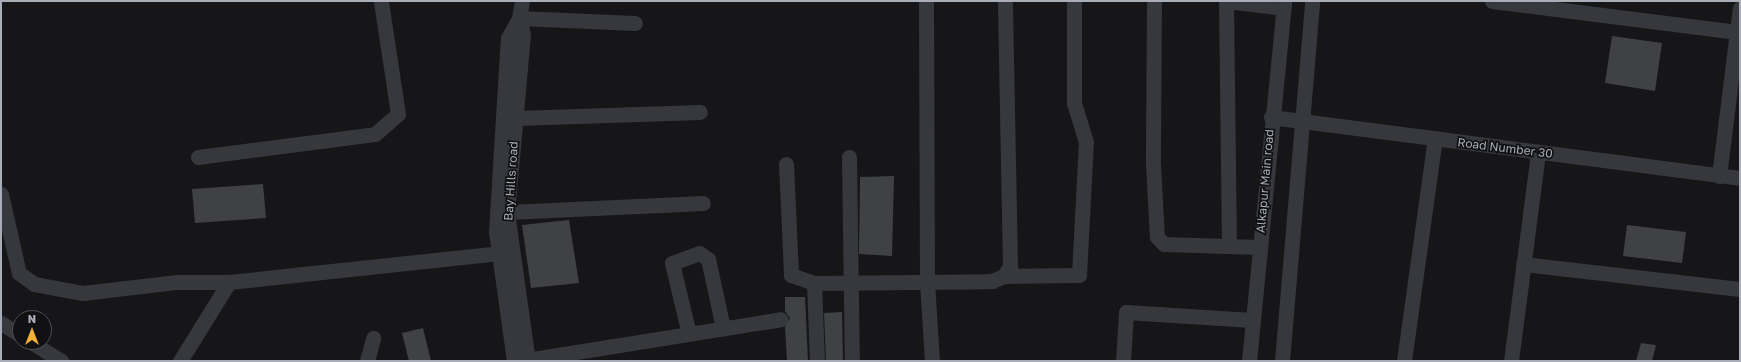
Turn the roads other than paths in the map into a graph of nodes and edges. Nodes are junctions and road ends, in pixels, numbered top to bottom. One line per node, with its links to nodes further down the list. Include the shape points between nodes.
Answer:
1 (382, 1): 21 (street, via 398,114 375,134)
2 (522, 1): 12 (street, Bay Hills road)
3 (926, 1): 36 (street)
4 (1005, 1): 33 (street, via 1010,266)
5 (1074, 1): 33 (street, via 1074,103 1086,142 1079,275)
6 (1154, 1): 29 (street, via 1153,164 1157,237 1164,244)
7 (1226, 1): 10 (street); 29 (street)
8 (1312, 1): 18 (street)
9 (1492, 1): 14 (street)
10 (1284, 4): 16 (street, Alkapur Main road)
11 (1740, 8): 14 (street)
12 (520, 18): 13 (street); 17 (street, Bay Hills road, via 523,34); 31 (street, via 508,38 496,232)
13 (636, 23)
14 (1737, 32): 24 (street)
15 (700, 112): 17 (street)
16 (1270, 117): 18 (street, Road Number 30); 30 (street, Alkapur Main road)
17 (516, 118): 28 (street, Bay Hills road)
18 (1300, 122): 19 (street, Road Number 30); 56 (street)
19 (1435, 139): 20 (street, Road Number 30); 57 (street)
20 (1538, 152): 24 (street, Road Number 30); 32 (street)
21 (198, 157)
22 (848, 157): 35 (street)
23 (786, 164): 37 (street, via 788,267 791,275)
24 (1719, 176): 25 (street, Road Number 30)
25 (1740, 178)
26 (1, 194): 34 (street, via 19,273 34,284 83,293 177,282)
27 (703, 203): 28 (street)
28 (507, 212): 31 (street, Bay Hills road)
29 (1229, 245): 30 (street)
30 (1259, 247): 40 (street, Alkapur Main road)
31 (504, 252): 34 (street); 47 (street, Bay Hills road)
32 (1523, 264): 38 (street); 58 (street)
33 (1004, 276): 36 (street, via 992,281)
34 (229, 282): 49 (street)
35 (848, 282): 36 (street); 37 (street); 52 (street)
36 (927, 282): 53 (street)
37 (814, 283): 51 (street)
38 (1740, 289)
39 (781, 319): 42 (street)
40 (1252, 320): 54 (street, via 1126,312); 55 (street, Alkapur Main road)
41 (1, 323): 43 (street)
42 (723, 328): 44 (street); 44 (street, via 708,259 699,253 672,262)
43 (12, 330)
44 (689, 334): 47 (street)
45 (373, 338): 50 (street)
46 (44, 350): 48 (street)
47 (522, 360)
48 (61, 361)
49 (180, 361)
50 (367, 361)
51 (817, 361)
52 (852, 361)
53 (932, 361)
54 (1123, 361)
55 (1249, 361)
56 (1282, 361)
57 (1404, 361)
58 (1511, 361)

